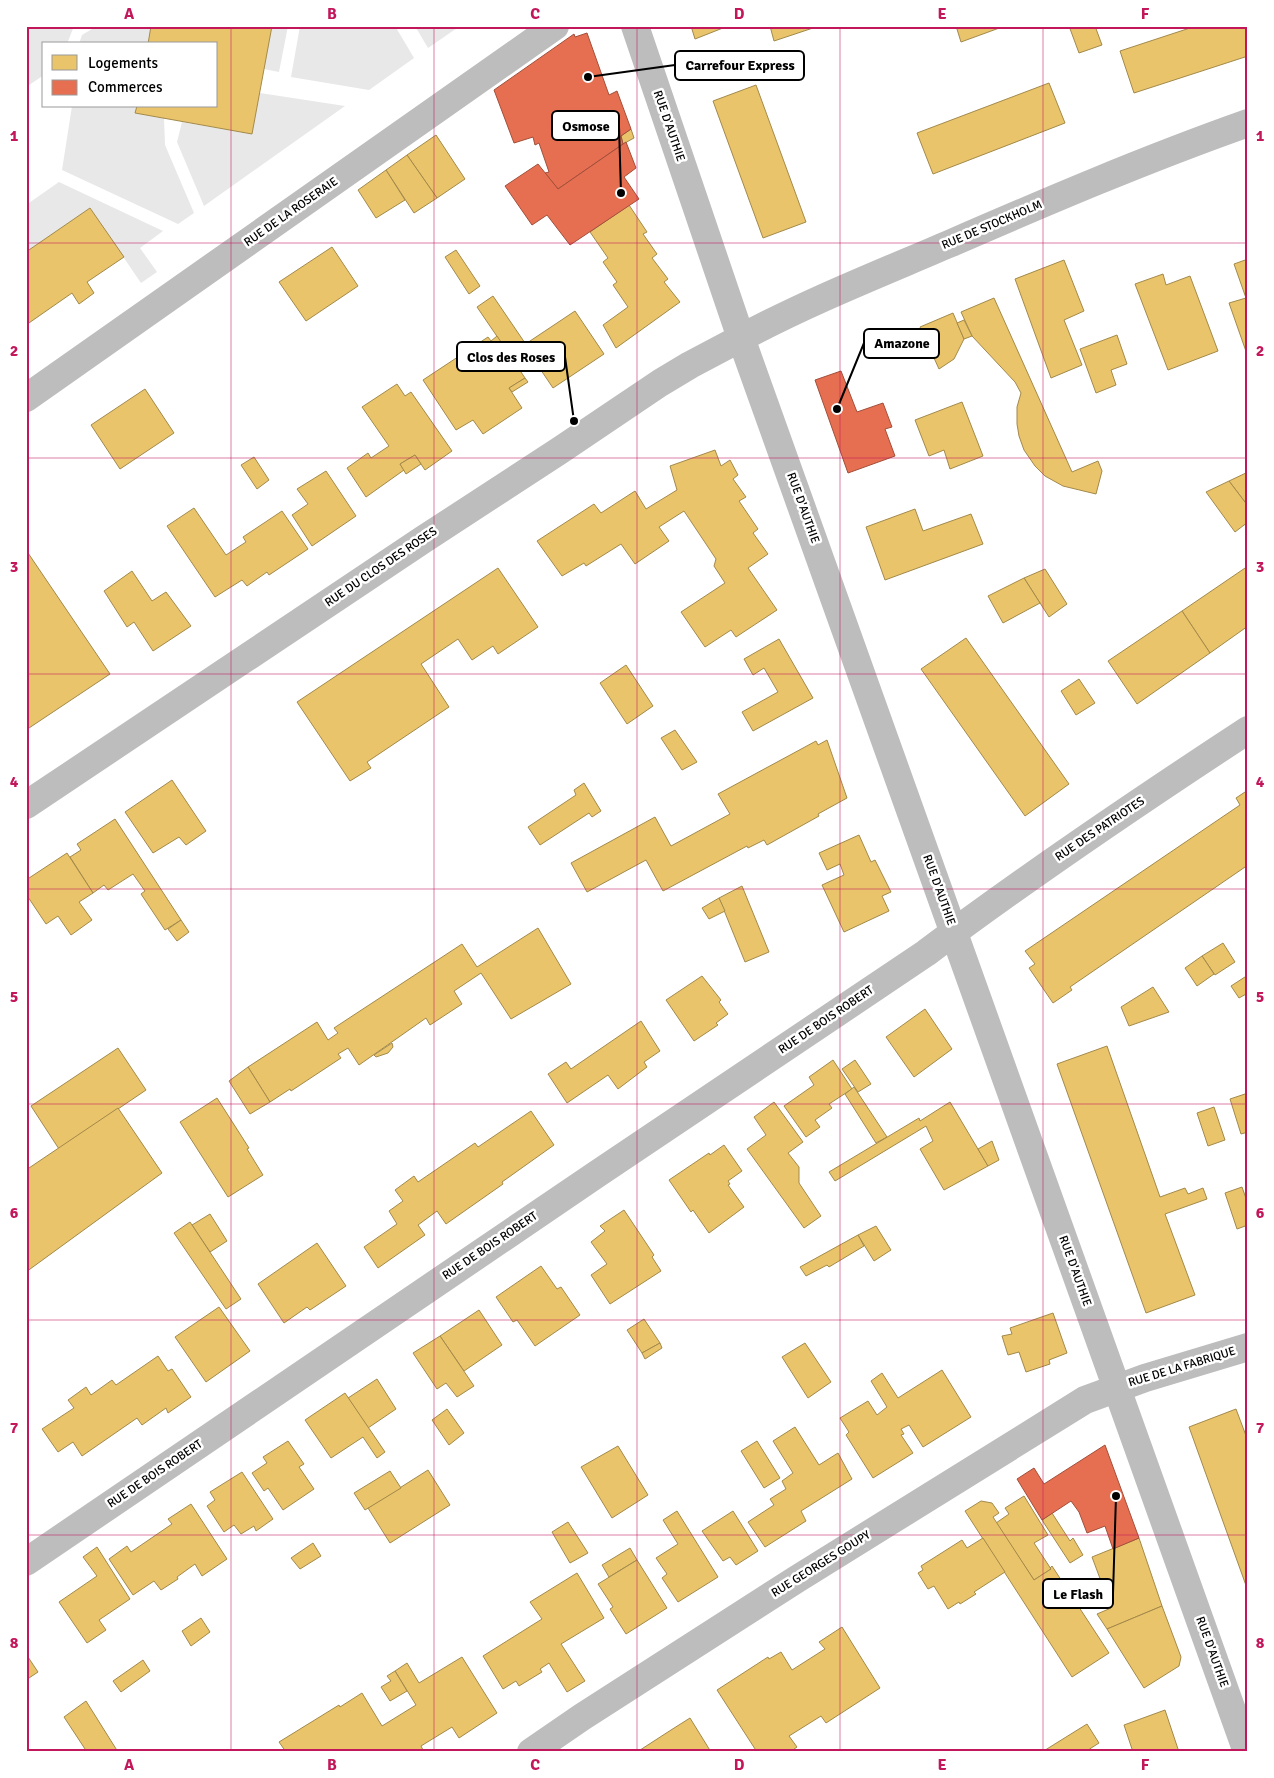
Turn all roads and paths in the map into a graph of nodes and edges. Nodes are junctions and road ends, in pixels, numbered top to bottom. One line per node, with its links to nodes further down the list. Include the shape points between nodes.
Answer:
1 (555, 26): 5 (street, RUE DE LA ROSERAIE)
2 (635, 26): 4 (street, RUE D'AUTHIE)
3 (1248, 123): 4 (street, RUE DE STOCKHOLM, via 1031,208 875,275)
4 (742, 338): 7 (street, RUE DU CLOS DES ROSES, via 660,383); 8 (street, RUE D'AUTHIE)
5 (26, 398)
6 (1248, 730): 8 (street, RUE DES PATRIOTES, via 1099,828)
7 (26, 805)
8 (954, 932): 10 (street, RUE D'AUTHIE); 11 (street, RUE DE BOIS ROBERT)
9 (1248, 1347): 10 (street, RUE DE LA FABRIQUE)
10 (1117, 1388): 12 (street, RUE GEORGES GOUPY, via 1085,1400 994,1456); 13 (street, RUE D'AUTHIE)
11 (26, 1562)
12 (531, 1752)
13 (1247, 1752)

